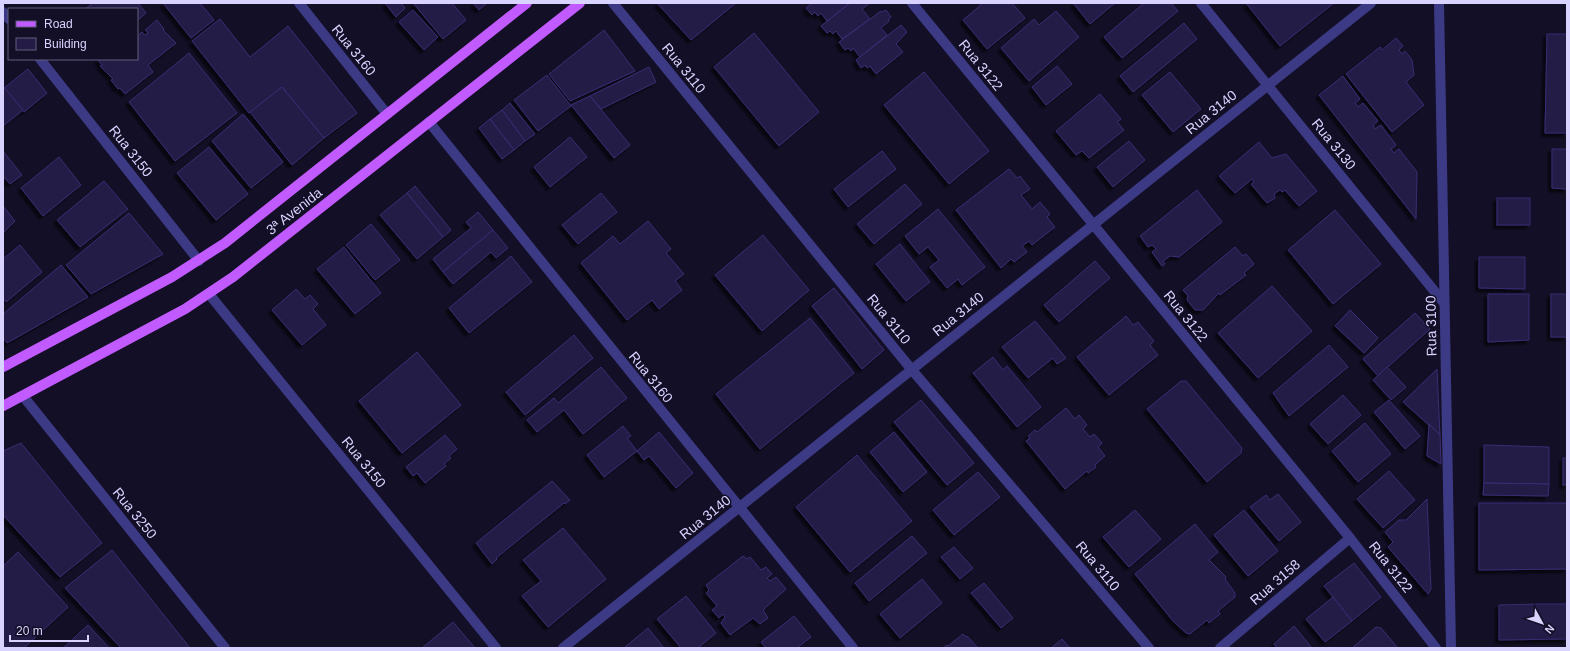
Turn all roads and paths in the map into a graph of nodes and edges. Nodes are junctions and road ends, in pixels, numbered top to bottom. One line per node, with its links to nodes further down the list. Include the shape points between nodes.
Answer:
1 (299, 3): 11 (street, Rua 3160)
2 (527, 3): 11 (main road, 3ª Avenida)
3 (580, 3): 12 (main road, 3ª Avenida)
4 (613, 3): 18 (street, Rua 3110)
5 (912, 3): 13 (street, Rua 3122)
6 (1201, 3): 10 (street, Rua 3130)
7 (1371, 3): 10 (street, Rua 3140)
8 (1439, 3): 16 (street, Rua 3100)
9 (41, 60): 14 (street, Rua 3150)
10 (1268, 85): 13 (street, Rua 3140); 16 (street, Rua 3130)
11 (387, 114): 14 (main road, 3ª Avenida)
12 (429, 122): 15 (main road, 3ª Avenida); 21 (street, Rua 3160)
13 (1093, 224): 18 (street, Rua 3140); 22 (street, Rua 3122)
14 (199, 261): 17 (main road, 3ª Avenida)
15 (209, 294): 19 (main road, 3ª Avenida); 24 (street, Rua 3150)
16 (1444, 303): 30 (street, Rua 3100)
17 (3, 367)
18 (912, 370): 21 (street, Rua 3140); 27 (street, Rua 3110)
19 (23, 396): 20 (main road, 3ª Avenida); 23 (street, Rua 3250)
20 (3, 406)
21 (738, 508): 25 (street, Rua 3140); 26 (street, Rua 3160)
22 (1350, 538): 28 (street, Rua 3158); 29 (street, Rua 3122)
23 (225, 648)
24 (496, 648)
25 (563, 648)
26 (852, 648)
27 (1149, 648)
28 (1220, 648)
29 (1436, 648)
30 (1451, 648)

